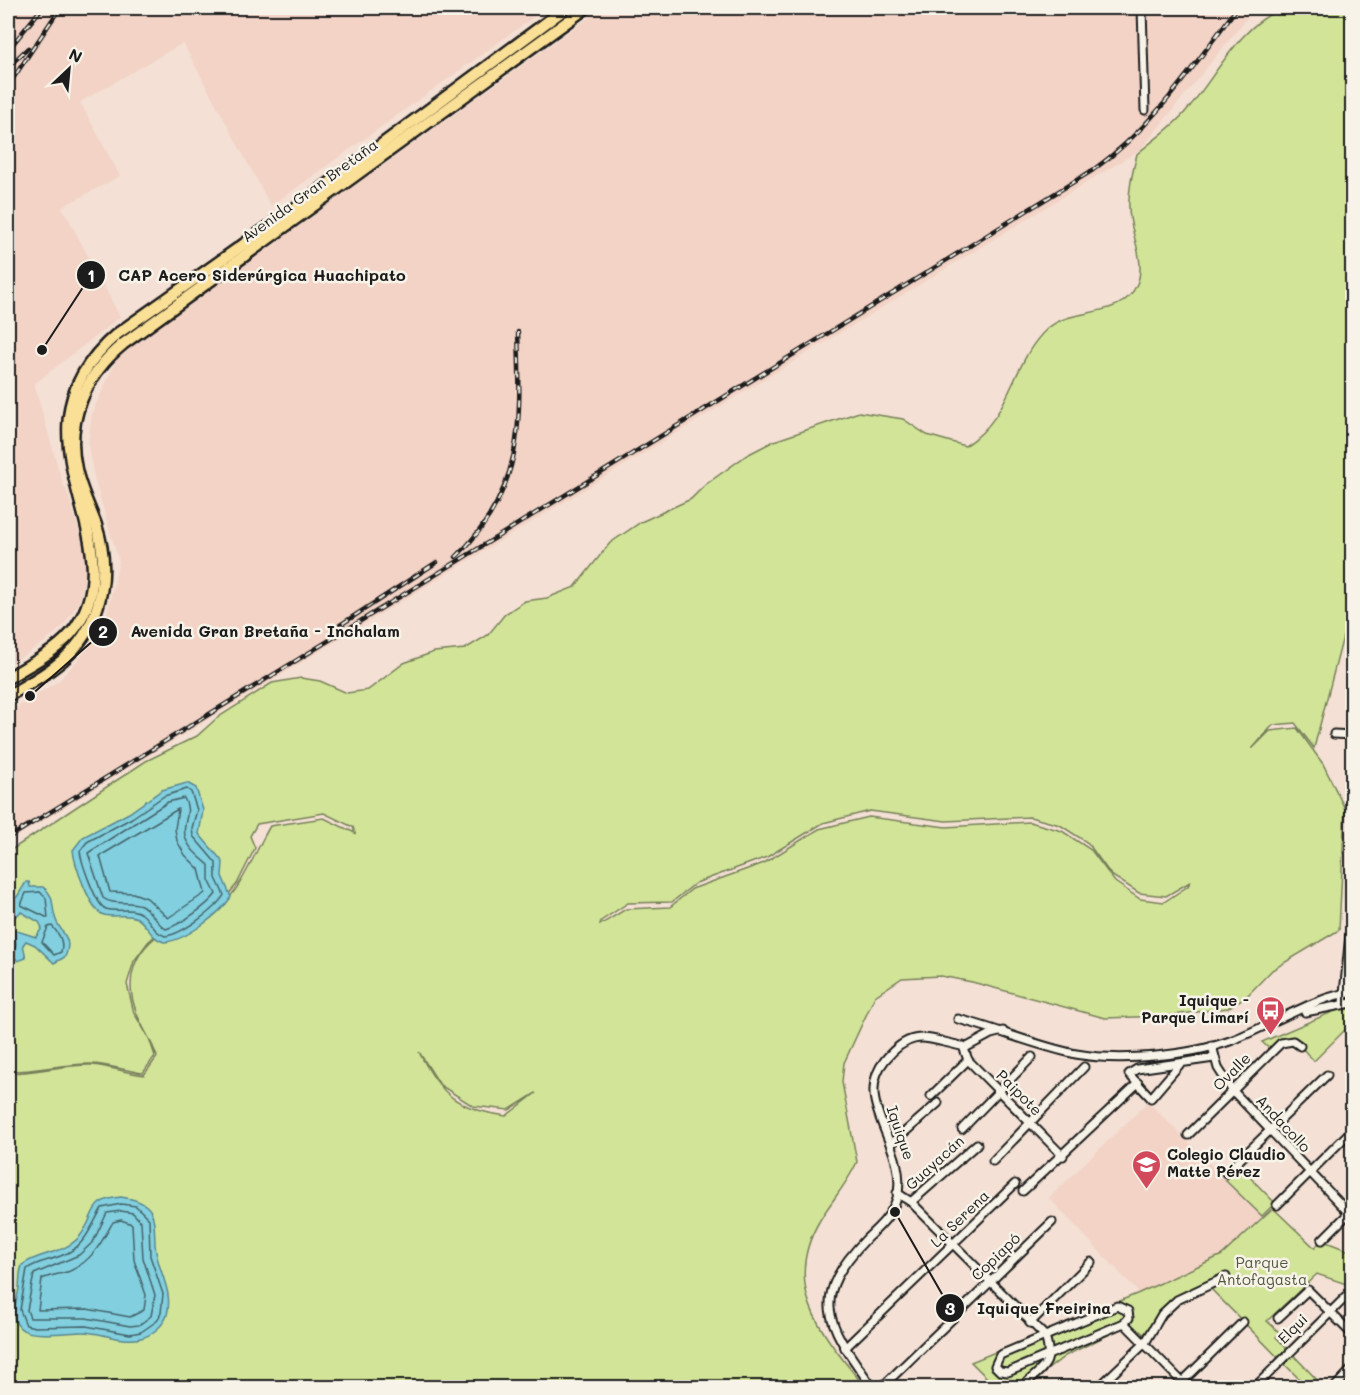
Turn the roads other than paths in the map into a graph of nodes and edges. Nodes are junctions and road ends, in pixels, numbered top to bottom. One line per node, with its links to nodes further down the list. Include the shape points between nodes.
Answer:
1 (566, 8): 5 (main road, Avenida Gran Bretaña, via 308,200 109,340 89,360 69,396 61,436 64,469 92,561 89,597 80,621 66,639)
2 (586, 8): 6 (main road, Avenida Gran Bretaña, via 123,344 104,362 81,399 73,443 76,470 102,551 100,599 90,625 74,649)
3 (1142, 8): 4 (street)
4 (1145, 110)
5 (8, 678)
6 (8, 696)
7 (1334, 734): 8 (street)
8 (1353, 735)
9 (1353, 915): 10 (street)
10 (1351, 953): 11 (street)
11 (1349, 993): 12 (street); 14 (street, via 1322,1000)
12 (1344, 1003): 13 (street); 14 (street)
13 (1353, 1003)
14 (1286, 1018): 18 (street)
15 (958, 1019): 16 (street)
16 (1003, 1031): 17 (street); 18 (street, via 1064,1051 1102,1057)
17 (963, 1046): 22 (street, Paipote); 36 (street, Iquique, via 936,1038 914,1038 898,1046 879,1069 873,1079 874,1101)
18 (1212, 1046): 21 (street, Andacollo)
19 (1300, 1046): 27 (street, Ovalle, via 1283,1041)
20 (1032, 1057): 28 (street)
21 (1214, 1058): 23 (street); 27 (street, Andacollo)
22 (968, 1060): 28 (street, Paipote); 29 (street)
23 (1180, 1064): 26 (street, via 1151,1098); 26 (street, via 1132,1071 1129,1074)
24 (1084, 1067): 31 (street)
25 (1327, 1075): 33 (street)
26 (1138, 1083): 38 (street)
27 (1232, 1090): 33 (street, Andacollo); 35 (street, Ovalle)
28 (998, 1091): 31 (street, Paipote); 32 (street)
29 (931, 1096)
30 (938, 1103): 36 (street)
31 (1029, 1123): 38 (street, Paipote); 39 (street)
32 (962, 1129)
33 (1270, 1130): 40 (street); 41 (street, Andacollo)
34 (1353, 1130): 41 (street)
35 (1188, 1135)
36 (891, 1144): 44 (street, Iquique, via 899,1173)
37 (977, 1144): 45 (street, Guayacán)
38 (1063, 1156): 43 (street)
39 (993, 1161)
40 (1226, 1173)
41 (1311, 1173): 46 (street); 47 (street, Andacollo)
42 (1015, 1184): 50 (street, La Serena)
43 (1023, 1191)
44 (897, 1193): 45 (street); 63 (street, Iquique, via 890,1213 835,1278 831,1317 833,1329)
45 (911, 1202): 50 (street)
46 (1277, 1205)
47 (1351, 1211): 49 (street)
48 (1052, 1222): 53 (street, Copiapó)
49 (1322, 1240)
50 (953, 1244): 53 (street); 63 (street, La Serena)
51 (1091, 1262): 58 (street)
52 (1226, 1277): 62 (street, via 1177,1300 1162,1314)
53 (990, 1282): 58 (street); 68 (street, Copiapó)
54 (1353, 1291): 55 (street, Elqui)
55 (1330, 1312): 56 (street, via 1308,1290); 60 (street); 71 (street, Elqui)
56 (1278, 1317)
57 (1243, 1322): 66 (street)
58 (1030, 1323): 61 (street)
59 (1124, 1323): 61 (street, via 1129,1318 1128,1311 1117,1306); 62 (street); 64 (street)
60 (1353, 1334)
61 (1045, 1336): 64 (street); 64 (street, via 1000,1355 995,1366 1005,1372)
62 (1145, 1343): 66 (street); 70 (street)
63 (845, 1348): 67 (street, Iquique)
64 (1050, 1357): 69 (street)
65 (1353, 1369): 72 (street)
66 (1182, 1386)
67 (873, 1388)
68 (881, 1388)
69 (1021, 1388)
70 (1098, 1388)
71 (1254, 1388)
72 (1334, 1388)

